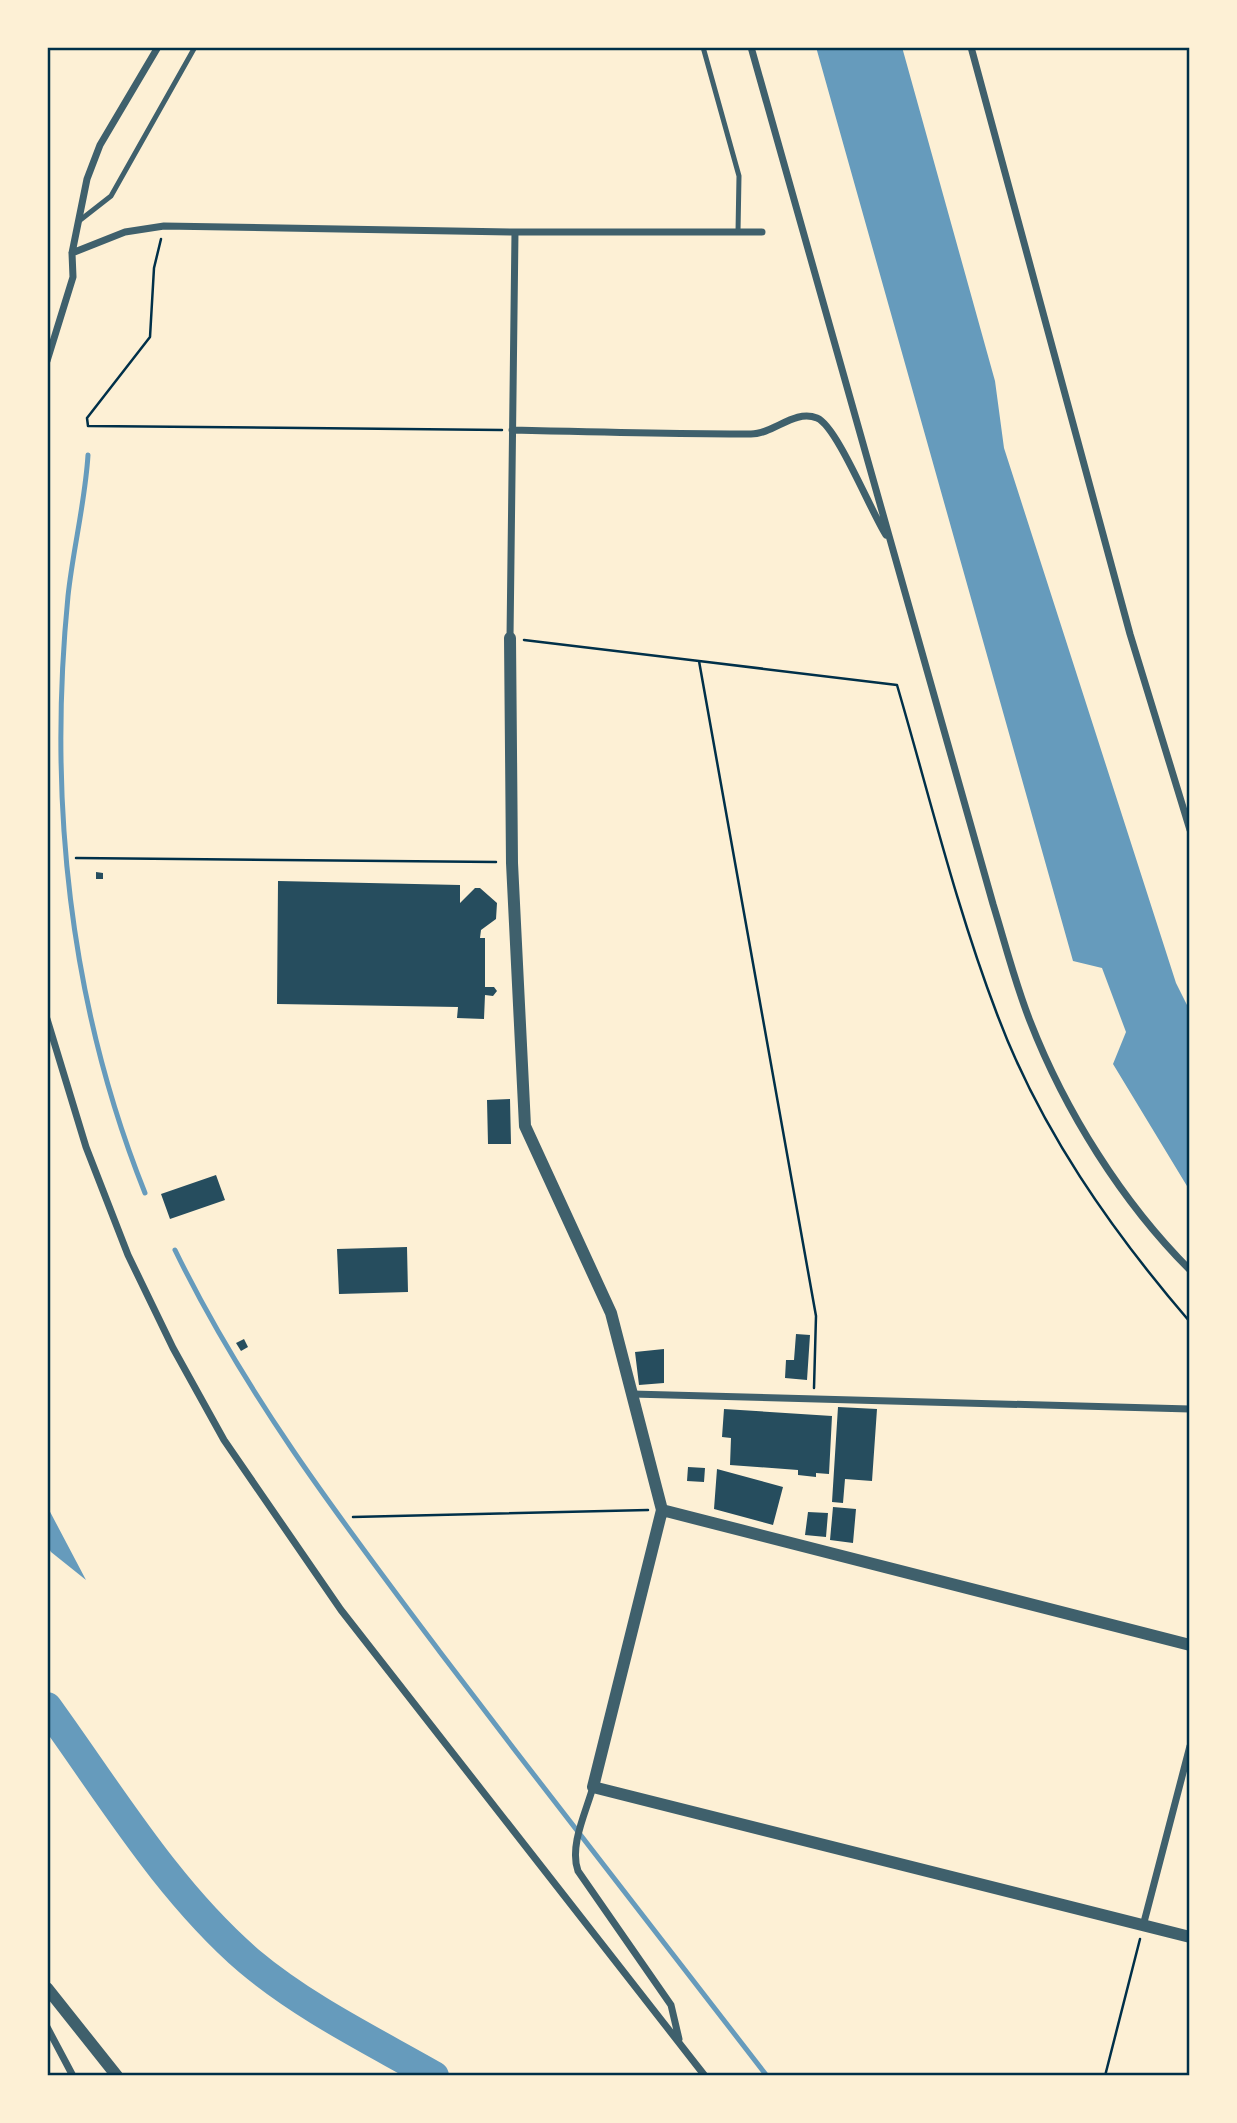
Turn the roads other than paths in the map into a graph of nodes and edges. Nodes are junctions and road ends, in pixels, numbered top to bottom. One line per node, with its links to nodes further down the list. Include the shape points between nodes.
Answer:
1 (158, 47): 6 (street, via 100,145)
2 (195, 47): 6 (lane, via 111,196)
3 (703, 47): 8 (lane, via 739,176)
4 (751, 47): 13 (street)
5 (971, 47): 15 (street, via 1130,635)
6 (79, 221): 10 (street)
7 (515, 232): 8 (street); 10 (street, via 164,226 125,232); 12 (street)
8 (738, 232): 9 (street)
9 (762, 232)
10 (72, 253): 11 (street, via 73,277)
11 (47, 361)
12 (512, 430): 13 (street, via 756,434 796,417 817,418 832,430 872,514); 14 (street)
13 (891, 542): 17 (street, via 1030,1021 1075,1115 1122,1188)
14 (510, 638): 18 (street, via 512,863 525,1126 611,1313)
15 (1190, 830)
16 (47, 1019): 28 (street, via 86,1147 128,1255 224,1440 341,1609)
17 (1190, 1270)
18 (632, 1394): 19 (street); 20 (street)
19 (1190, 1409)
20 (662, 1510): 21 (street); 23 (street)
21 (1190, 1644)
22 (1190, 1746): 24 (street)
23 (593, 1787): 24 (street); 28 (street, via 574,1860 671,2005)
24 (1143, 1926): 25 (street)
25 (1190, 1937)
26 (49, 1994): 30 (street)
27 (47, 2027): 29 (street)
28 (680, 2043): 31 (street)
29 (73, 2076)
30 (117, 2076)
31 (705, 2076)

